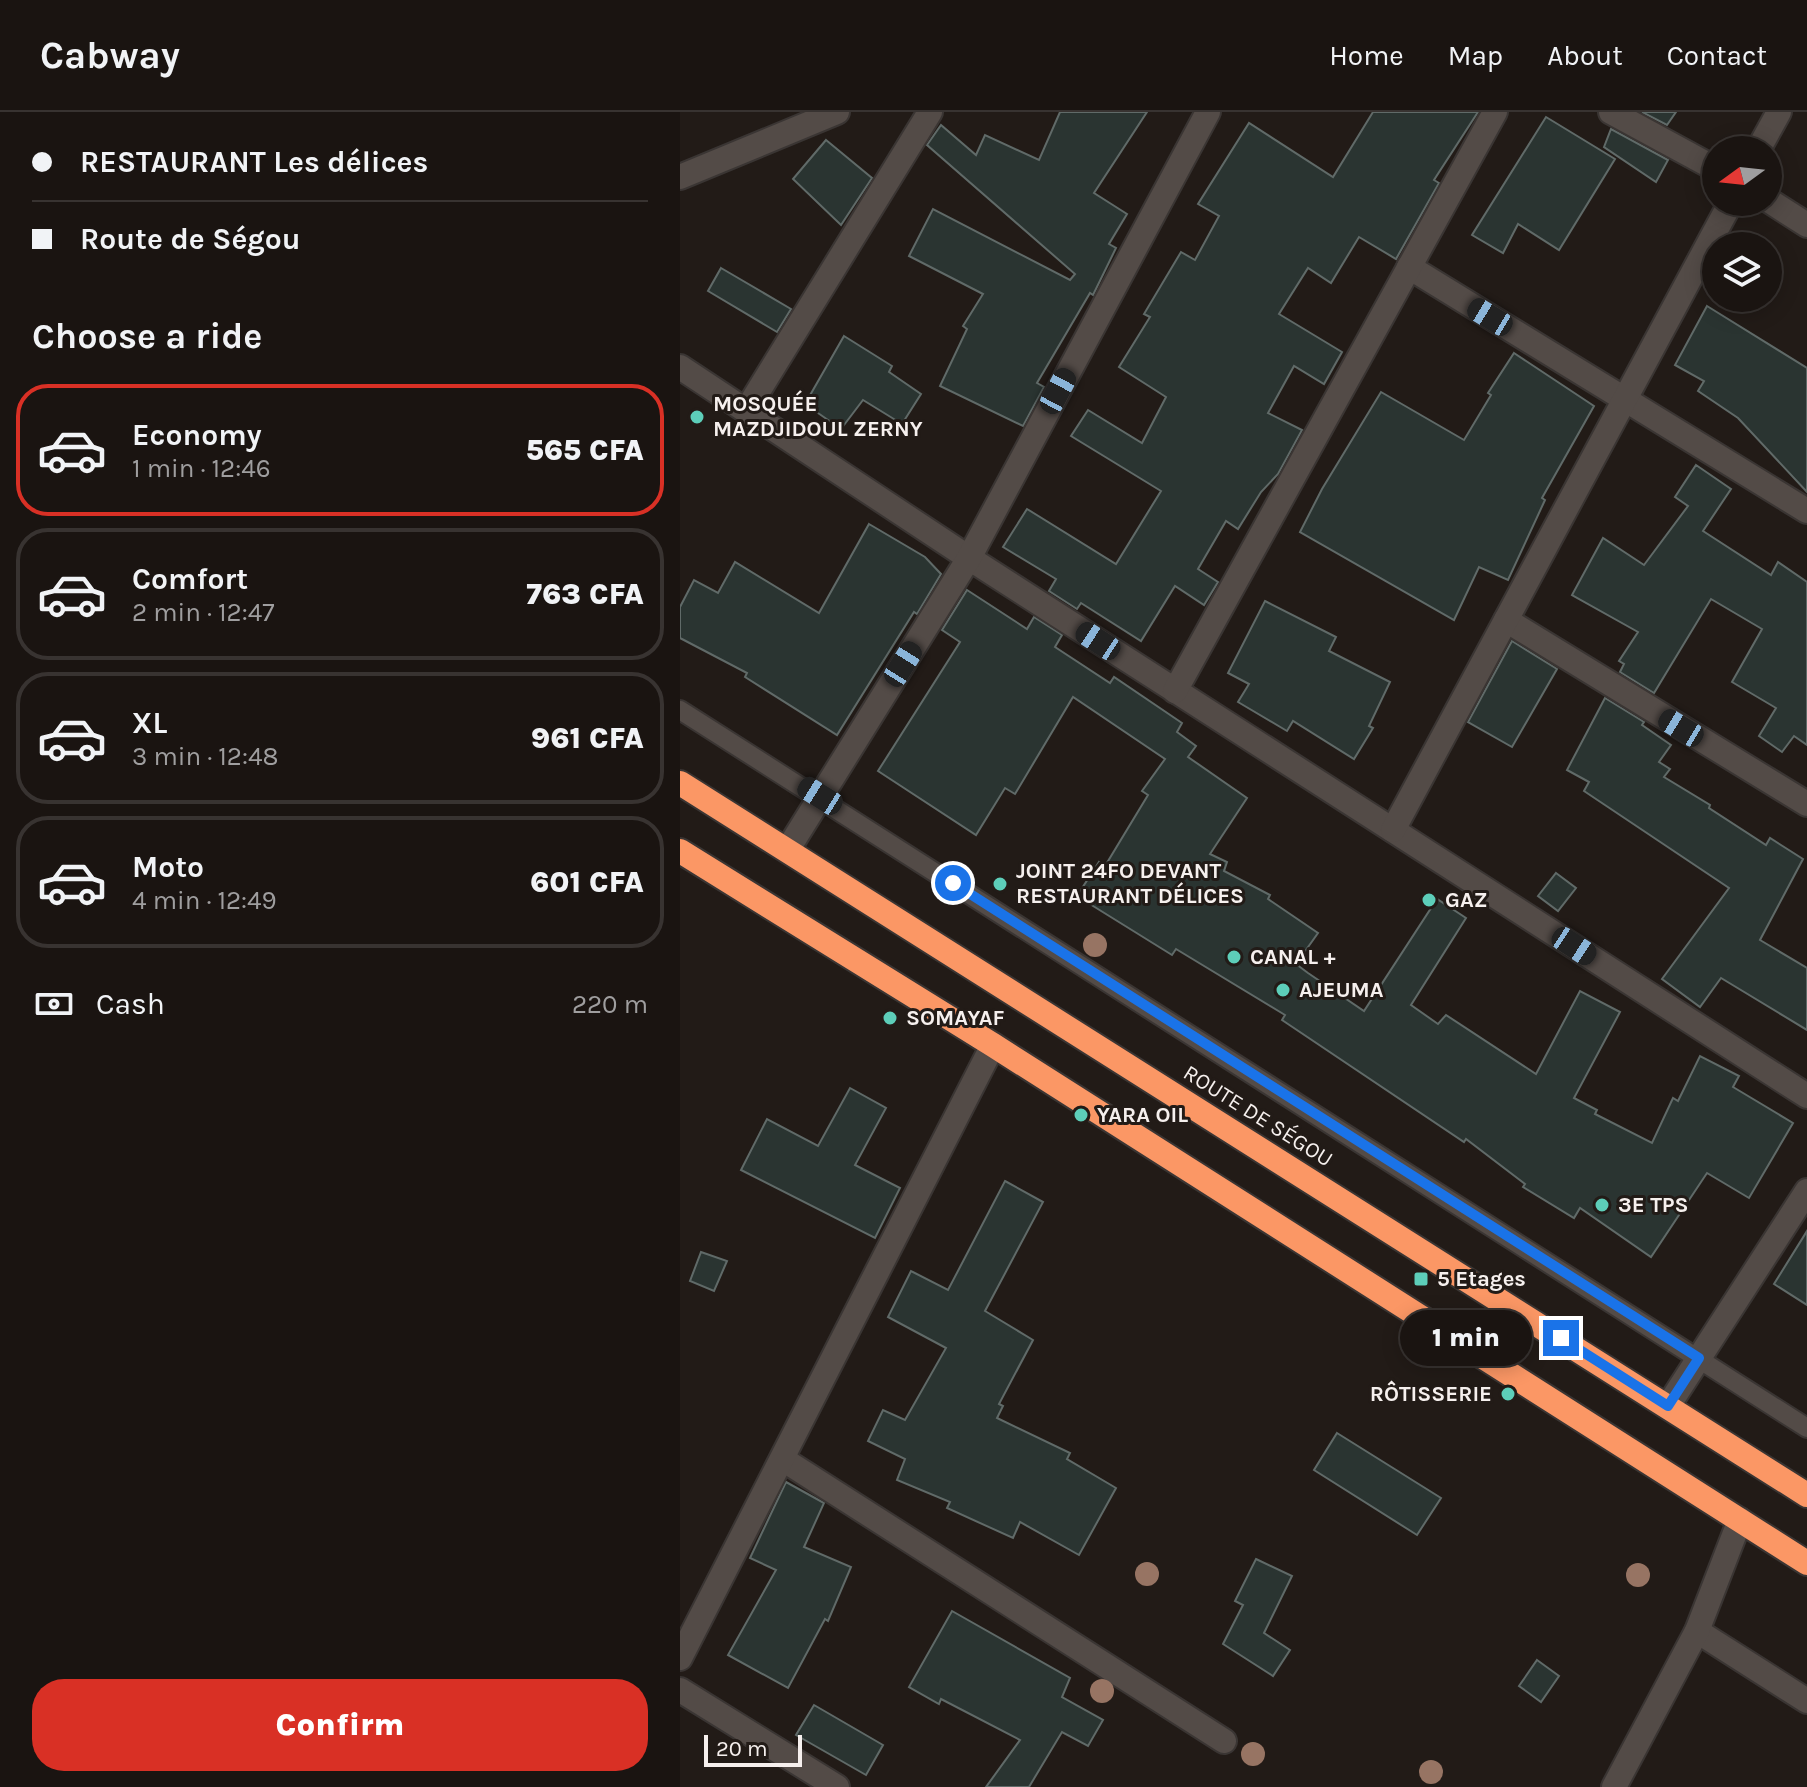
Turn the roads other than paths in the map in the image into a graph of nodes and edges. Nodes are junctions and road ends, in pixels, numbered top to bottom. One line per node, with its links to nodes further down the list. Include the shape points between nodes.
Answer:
1 (837, 112): 9 (street)
2 (930, 112): 16 (street)
3 (1208, 112): 18 (street)
4 (1495, 112): 13 (street)
5 (1611, 112): 8 (street)
6 (1779, 112): 7 (street)
7 (1766, 136)
8 (1702, 161)
9 (680, 177)
10 (1782, 209): 12 (street)
11 (1723, 216): 15 (street)
12 (1807, 225)
13 (1409, 267): 15 (street); 20 (street)
14 (680, 367): 16 (street)
15 (1624, 399): 17 (street); 19 (street)
16 (746, 411): 18 (street)
17 (1807, 511)
18 (969, 558): 20 (street); 23 (street)
19 (1506, 620): 24 (street); 25 (street)
20 (1175, 691): 25 (street)
21 (680, 710): 23 (lane)
22 (680, 783): 26 (highway, ROUTE DE SÉGOU)
23 (820, 796): 26 (street); 31 (lane)
24 (1807, 804)
25 (1393, 830): 29 (street)
26 (788, 849): 32 (highway, ROUTE DE SÉGOU)
27 (680, 851): 28 (highway)
28 (993, 1045): 34 (street); 36 (highway)
29 (1807, 1096)
30 (1807, 1191): 31 (street)
31 (1699, 1358): 32 (street); 33 (lane)
32 (1668, 1406): 35 (highway, ROUTE DE SÉGOU)
33 (1807, 1428)
34 (784, 1460): 39 (street); 42 (street)
35 (1807, 1495)
36 (1740, 1520): 37 (highway); 38 (street)
37 (1807, 1563)
38 (1697, 1631): 41 (street); 44 (street)
39 (680, 1658)
40 (680, 1690): 43 (street)
41 (1807, 1701)
42 (1224, 1741)
43 (837, 1787)
44 (1614, 1787)

